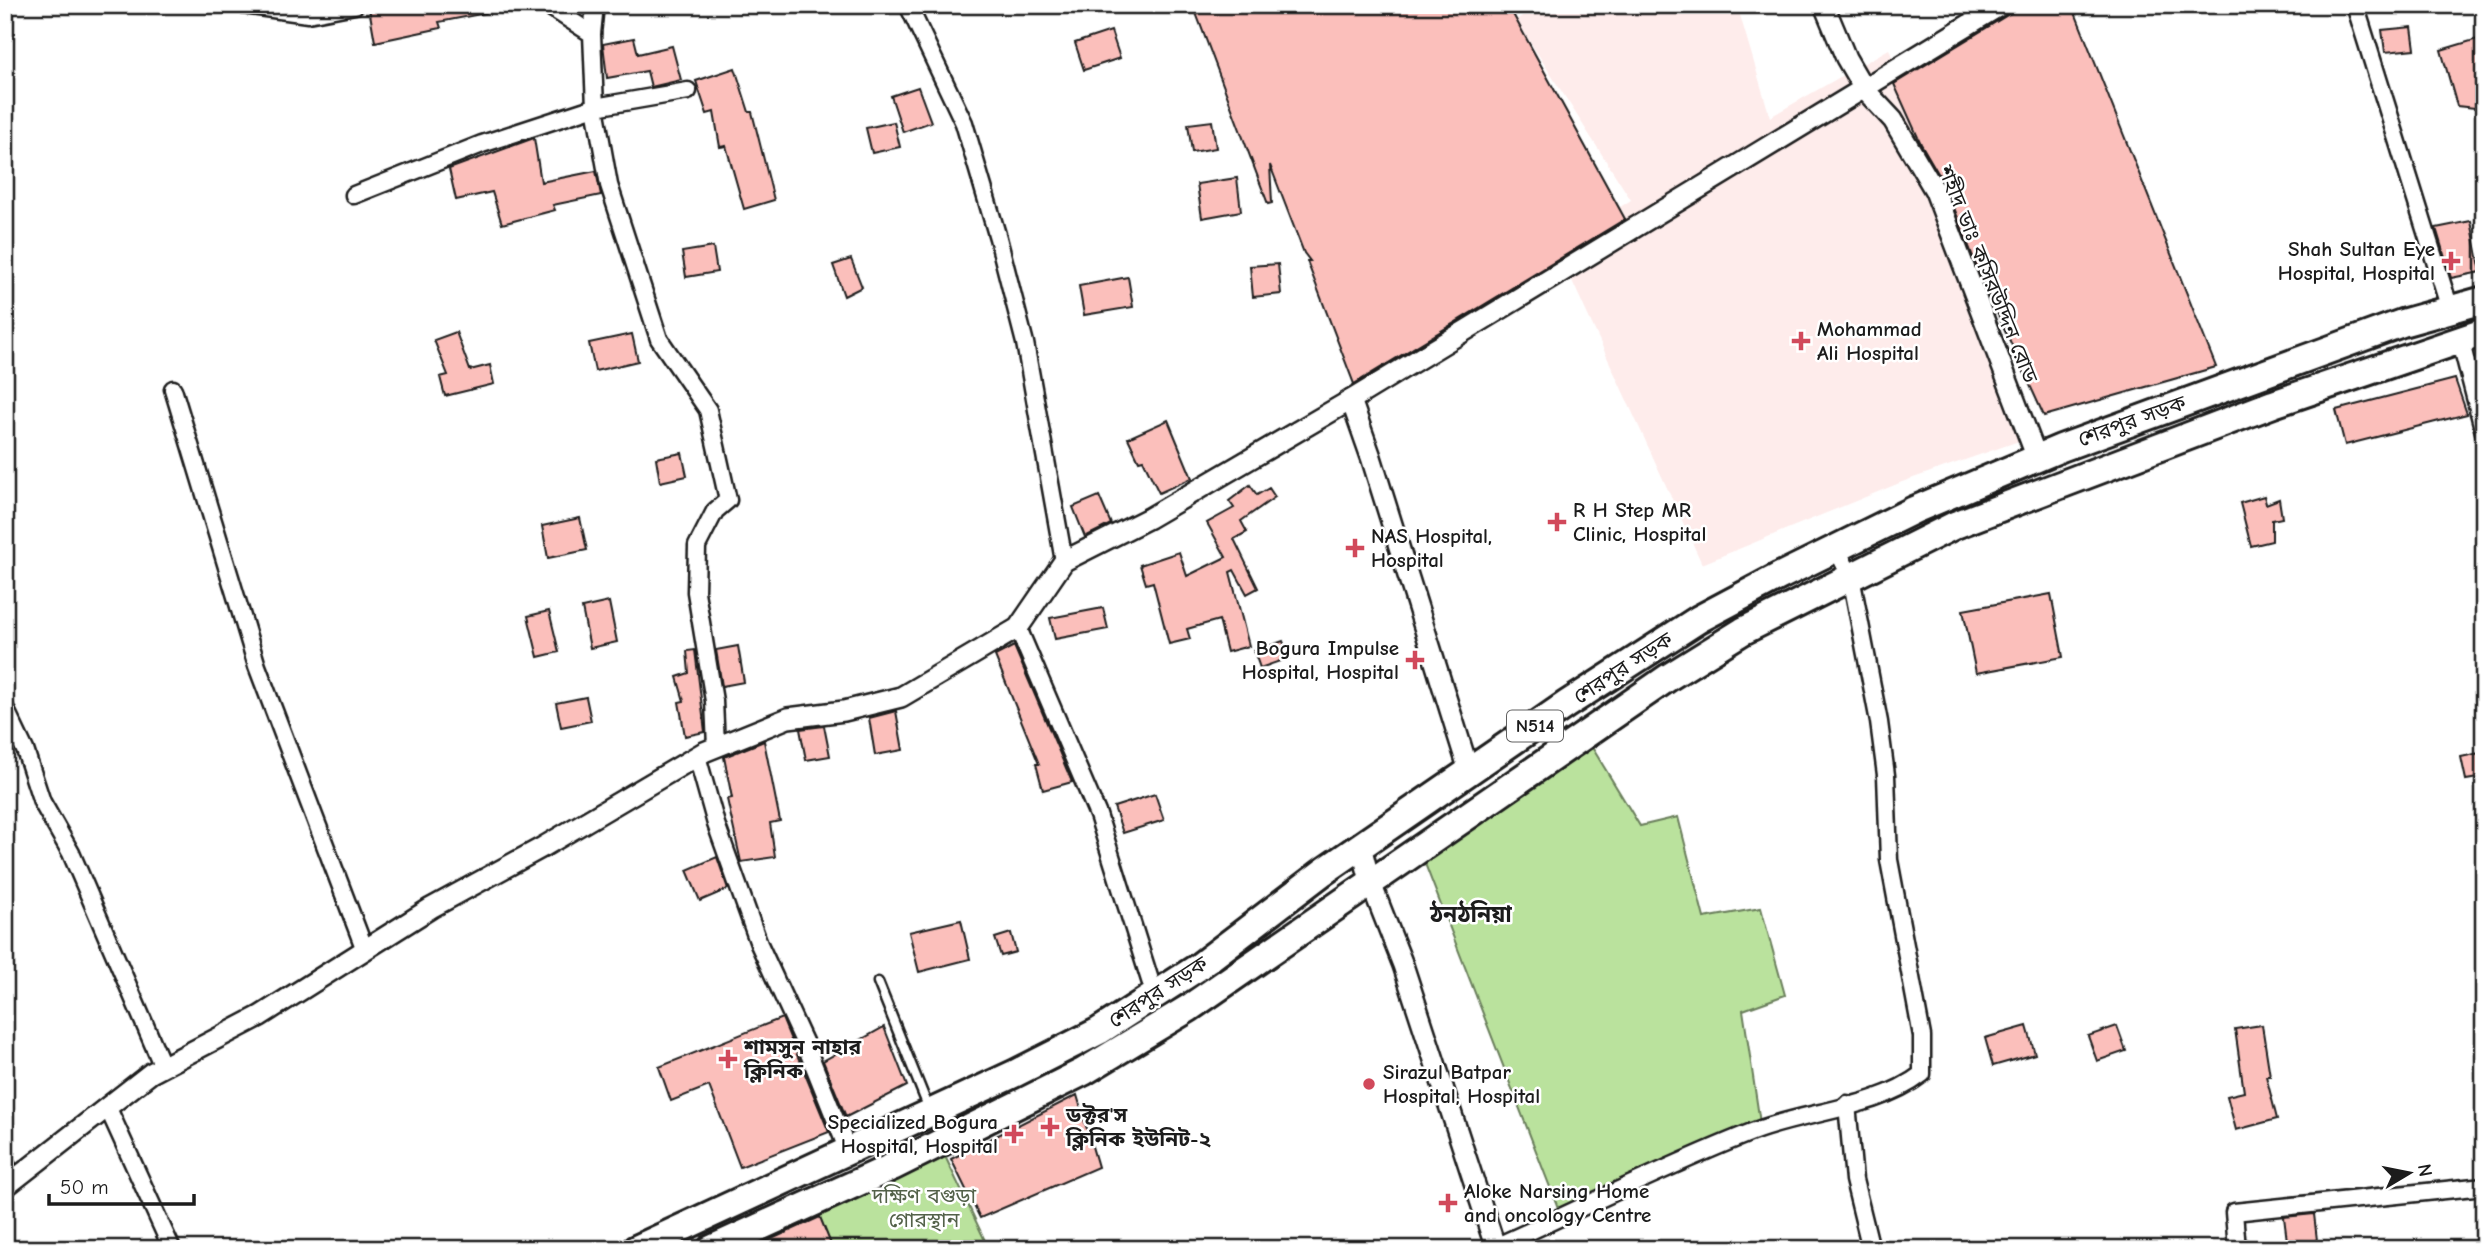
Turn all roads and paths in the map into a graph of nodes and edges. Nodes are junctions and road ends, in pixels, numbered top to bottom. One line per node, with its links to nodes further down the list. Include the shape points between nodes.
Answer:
1 (243, 5): 2 (street, via 308,14)
2 (355, 5)
3 (547, 5): 9 (street)
4 (595, 5): 9 (street)
5 (908, 5): 22 (street, via 964,123 998,238 1025,343)
6 (1824, 5): 10 (street, শহীদ ডাঃ কসিরউদ্দিন রোড)
7 (2001, 5): 10 (street)
8 (2355, 5): 15 (street)
9 (592, 34): 12 (street)
10 (1864, 89): 18 (street); 20 (street, শহীদ ডাঃ কসিরউদ্দিন রোড, via 1893,120 1935,191)
11 (688, 92): 12 (street)
12 (594, 107): 13 (street, via 482,144); 26 (street, via 609,185 659,339 708,410 728,500 715,510 696,546 696,592 714,701)
13 (354, 195)
14 (2484, 300): 15 (highway, শেরপুর সড়ক / N514)
15 (2450, 309): 20 (highway, শেরপুর সড়ক / N514)
16 (2472, 336): 19 (street); 23 (highway, শেরপুর সড়ক / N514, via 2044,489 1915,542)
17 (173, 389): 31 (street, via 257,666)
18 (1351, 400): 22 (street, via 1149,518); 28 (street)
19 (2484, 432)
20 (2037, 458): 21 (highway, শেরপুর সড়ক / N514)
21 (1836, 548): 23 (street); 28 (highway, শেরপুর সড়ক / N514, via 1699,619)
22 (1064, 561): 24 (street)
23 (1851, 577): 30 (highway, শেরপুর সড়ক / N514, via 1744,631 1669,677); 35 (street, via 1879,722 1889,860 1925,1063 1922,1074 1908,1085)
24 (1018, 628): 26 (street, via 901,697 788,718); 33 (street, via 1097,816)
25 (5, 708): 34 (street, via 42,802 71,853)
26 (716, 747): 27 (street)
27 (696, 756): 31 (street); 38 (street, via 759,944)
28 (1469, 771): 29 (highway, শেরপুর সড়ক / N514)
29 (1361, 846): 30 (street); 33 (highway, শেরপুর সড়ক / N514)
30 (1370, 881): 41 (street, via 1403,965); 44 (highway, শেরপুর সড়ক / N514, via 1189,1008 1083,1072 892,1167)
31 (365, 950): 34 (street, via 260,1016)
32 (878, 982): 37 (lane)
33 (1155, 996): 37 (highway, শেরপুর সড়ক / N514, via 1098,1031)
34 (163, 1066): 36 (street)
35 (1847, 1104): 41 (street, via 1754,1131); 45 (street, via 1854,1180)
36 (107, 1107): 39 (street); 42 (street)
37 (930, 1112): 38 (highway, শেরপুর সড়ক / N514)
38 (848, 1151): 43 (highway, শেরপুর সড়ক / N514)
39 (8, 1176)
40 (2484, 1186): 46 (street, via 2234,1212)
41 (1495, 1248)
42 (172, 1249)
43 (636, 1249)
44 (711, 1249)
45 (1871, 1249)
46 (2237, 1249)

